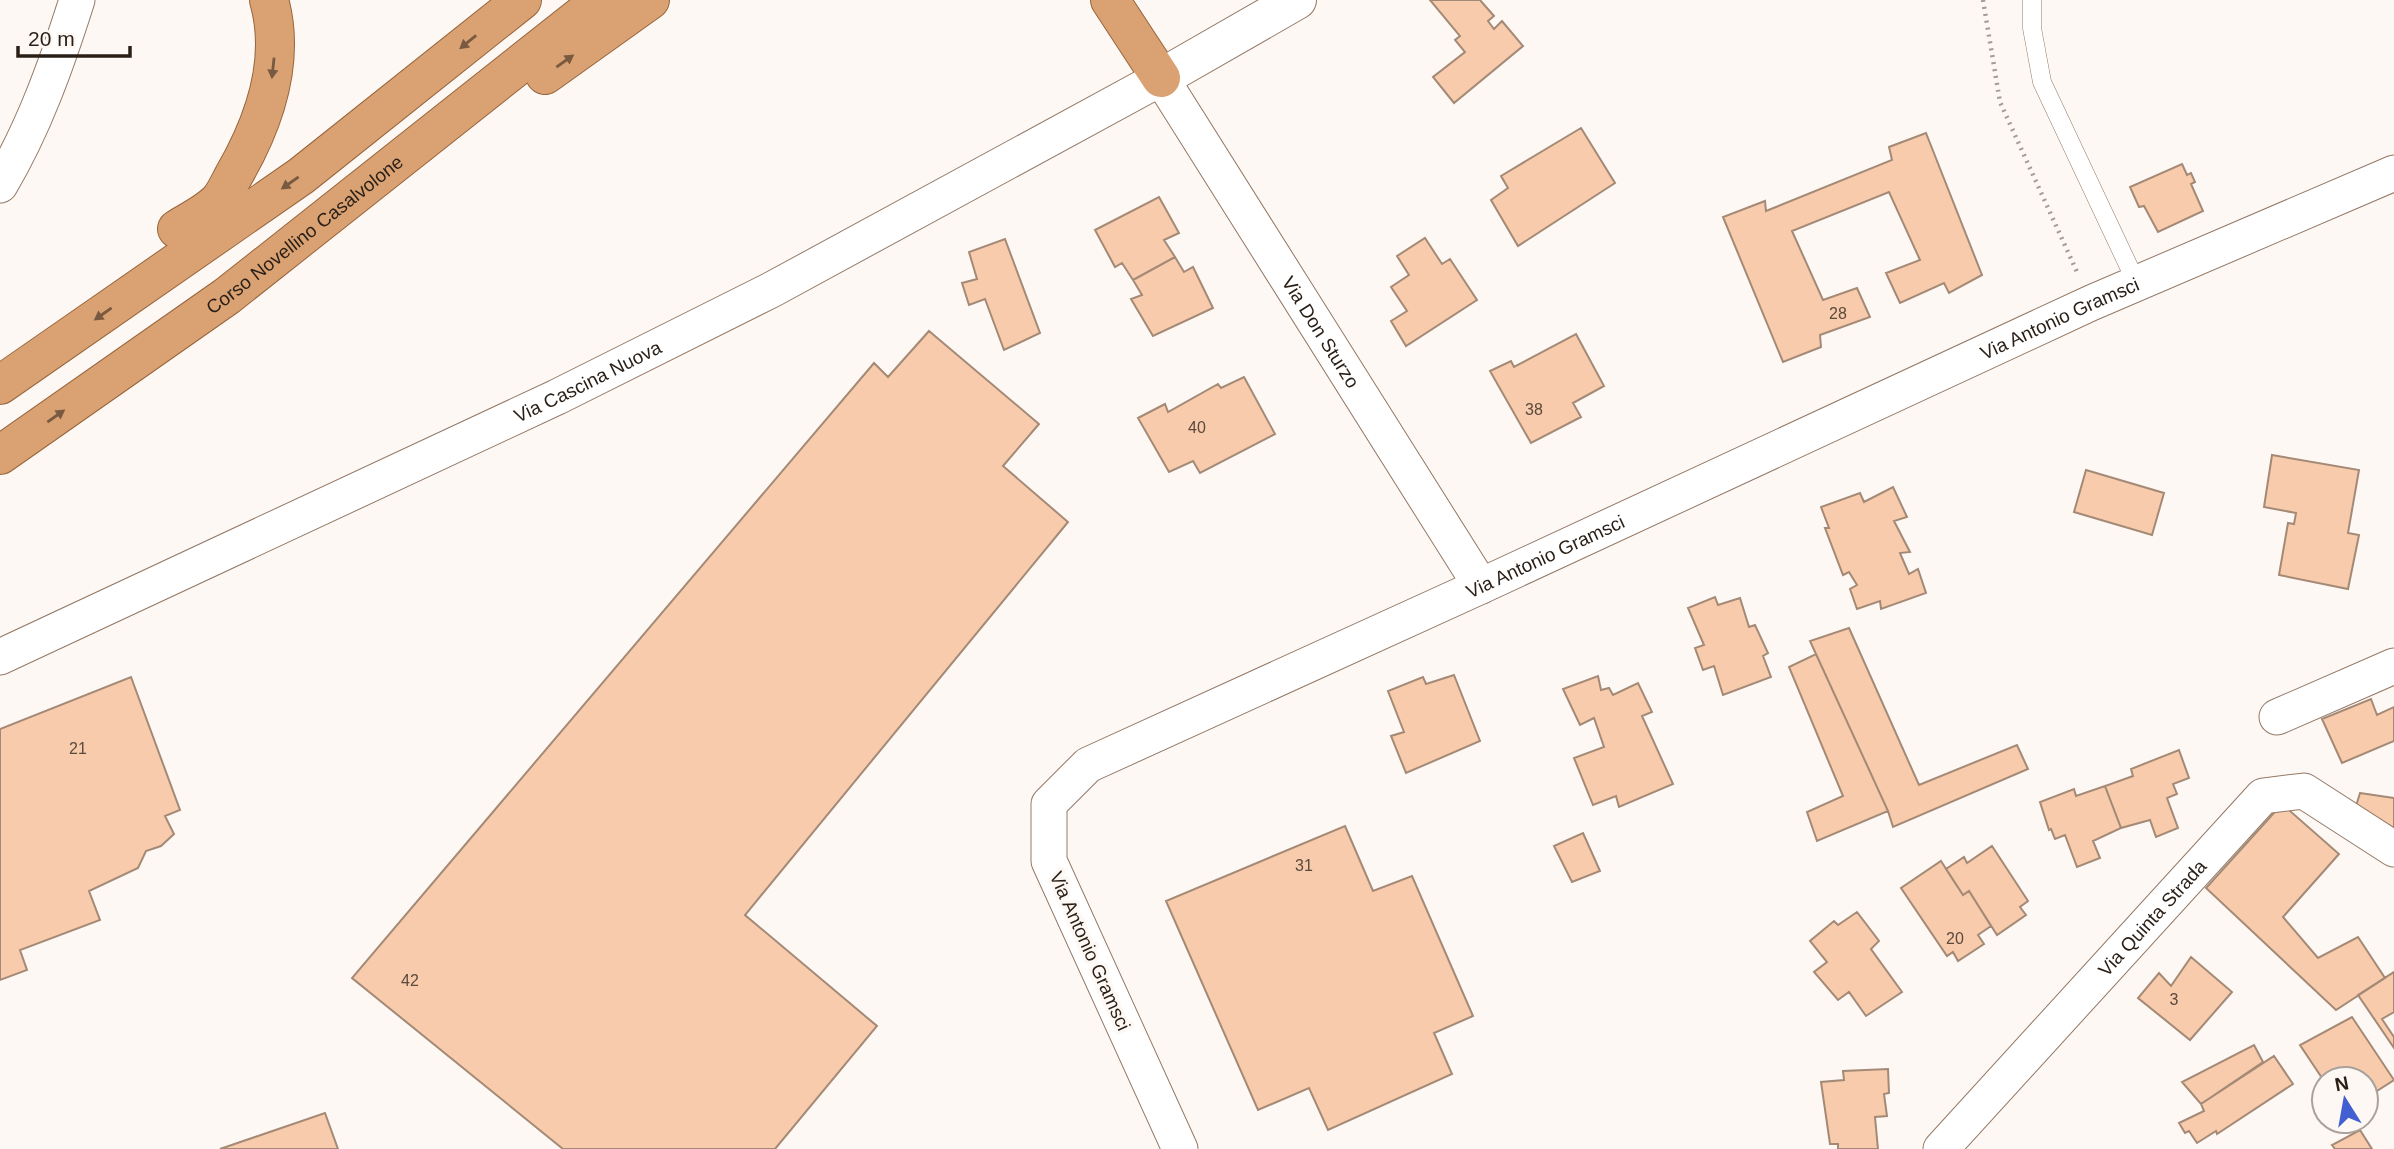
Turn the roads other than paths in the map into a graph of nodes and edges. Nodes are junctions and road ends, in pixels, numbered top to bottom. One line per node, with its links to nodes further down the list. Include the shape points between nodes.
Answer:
1 (77, 0): 11 (street, via 57,64)
2 (269, 0): 14 (highway, one-way to 14, via 274,68 267,100 247,153 220,200)
3 (522, 0): 15 (highway, one-way to 15, via 301,176)
4 (601, 0): 13 (highway, Corso Novellino Casalvolone)
5 (650, 0): 13 (highway, one-way to 5)
6 (1110, 0): 9 (highway)
7 (1297, 0): 9 (street)
8 (2032, 0): 12 (lane, via 2042,82)
9 (1161, 78): 17 (street, Via Don Sturzo); 18 (street, Via Cascina Nuova, via 771,290 557,397)
10 (2394, 173): 12 (street, Via Antonio Gramsci)
11 (0, 185)
12 (2137, 284): 17 (street, Via Antonio Gramsci)
13 (227, 296): 16 (highway, Corso Novellino Casalvolone, one-way to 13)
14 (0, 354)
15 (0, 385)
16 (0, 455)
17 (1481, 586): 22 (street, Via Antonio Gramsci, via 1088,765 1049,804 1049,861)
18 (0, 657)
19 (2394, 666): 20 (street)
20 (2277, 717)
21 (2394, 849): 23 (street, Via Quinta Strada, via 2304,791 2263,796)
22 (1180, 1149)
23 (1941, 1149)

